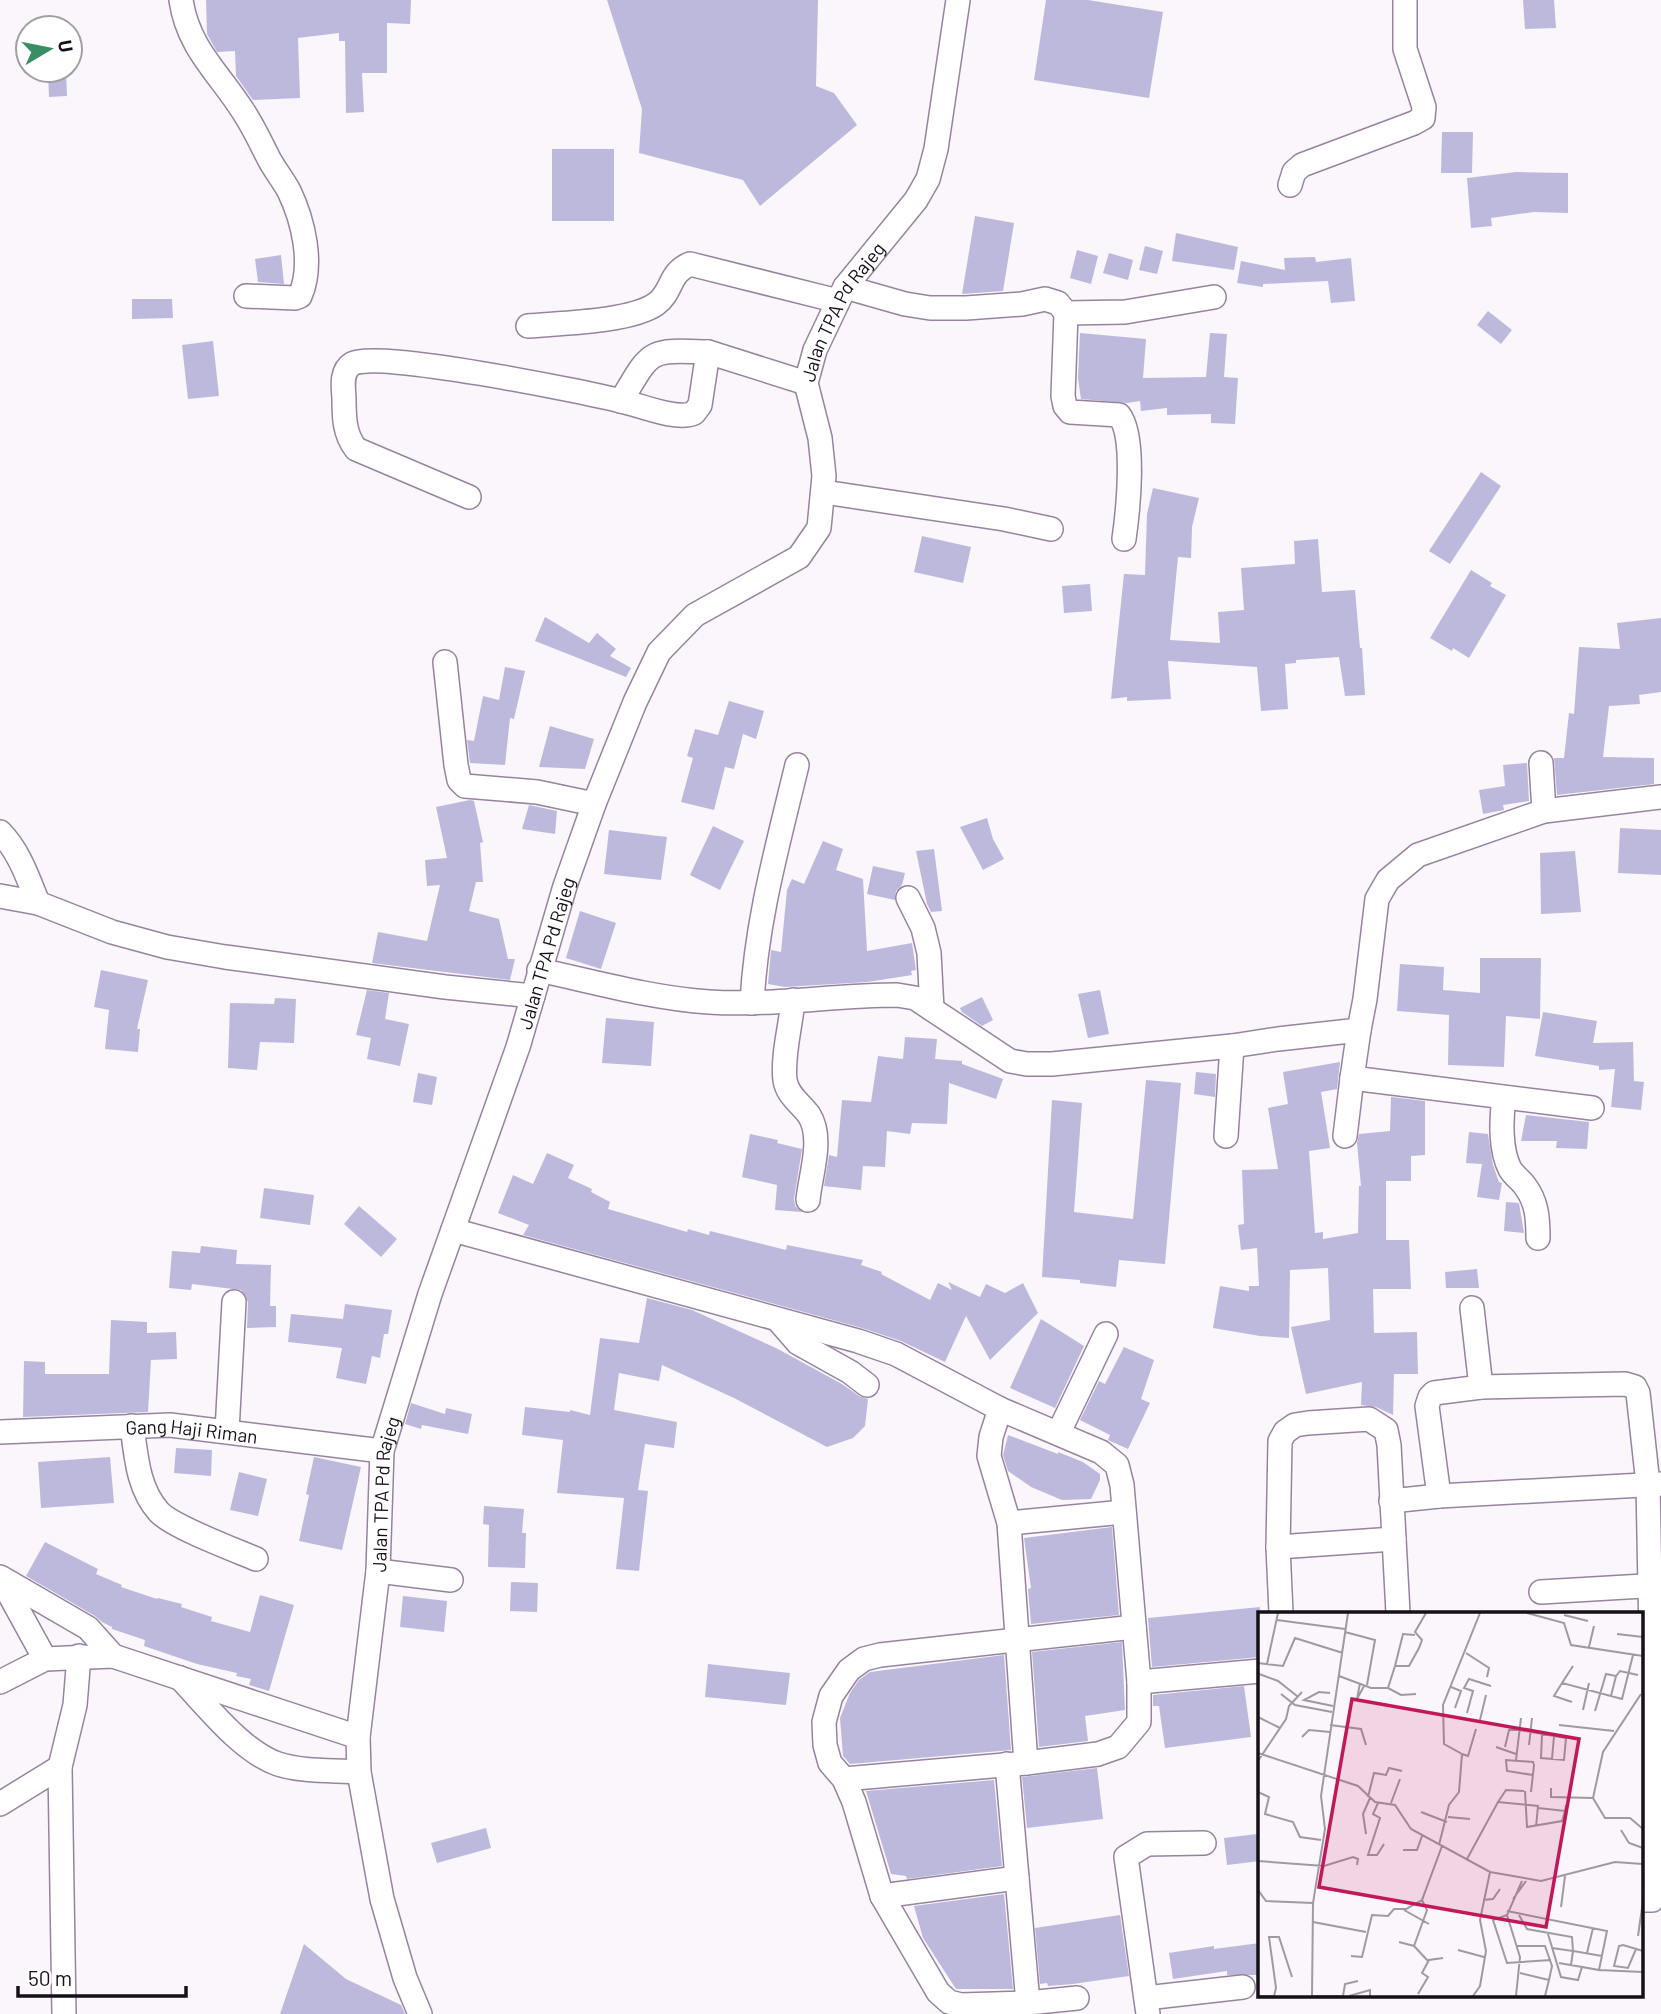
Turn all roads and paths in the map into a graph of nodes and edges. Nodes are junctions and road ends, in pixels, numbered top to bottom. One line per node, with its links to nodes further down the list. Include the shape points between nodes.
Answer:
1 (181, 0): 6 (street, via 196,48 243,111 289,190 301,222 305,273 300,296)
2 (958, 0): 5 (street, Jalan TPA Pd Rajeg, via 928,179)
3 (1405, 0): 4 (street, via 1405,49 1424,107 1423,118 1302,165)
4 (1290, 185)
5 (842, 294): 8 (street, via 930,308 1045,299 1058,303); 9 (street, via 690,264 674,275 657,303 643,310); 11 (street, Jalan TPA Pd Rajeg, via 815,350)
6 (246, 296)
7 (1214, 297): 8 (street, via 1125,313)
8 (1066, 313): 16 (street, via 1065,406 1070,412 1119,415 1126,423 1129,453)
9 (528, 326)
10 (708, 352): 11 (street); 12 (street, via 667,351 645,360); 12 (street, via 700,405 694,413 681,416)
11 (806, 383): 13 (street, Jalan TPA Pd Rajeg, via 820,438)
12 (621, 401): 14 (street, via 520,379 416,364 365,359 347,368 344,424 356,449)
13 (824, 492): 15 (street); 21 (street, Jalan TPA Pd Rajeg, via 819,528 799,556 695,615 659,653)
14 (470, 497)
15 (1051, 530)
16 (1124, 539)
17 (445, 662): 21 (street, via 456,765 465,786 537,792)
18 (1541, 763): 22 (street)
19 (797, 765): 30 (street, via 764,900)
20 (1661, 797): 22 (street)
21 (594, 804): 27 (street, Jalan TPA Pd Rajeg)
22 (1544, 811): 32 (street, via 1418,855 1388,880 1377,899)
23 (0, 832): 26 (street, via 24,868)
24 (0, 896): 26 (street)
25 (908, 898): 31 (street, via 929,953)
26 (38, 903): 28 (street, via 112,932 167,947)
27 (539, 970): 28 (street, Jalan TPA Pd Rajeg); 30 (street, via 672,998)
28 (533, 996): 40 (street, Jalan TPA Pd Rajeg)
29 (793, 1000): 30 (street); 31 (street, via 897,995 915,998); 39 (street, via 785,1078 814,1129)
30 (752, 1003)
31 (932, 1009): 33 (street, via 990,1050 1027,1064)
32 (1359, 1030): 33 (street); 34 (street)
33 (1232, 1046): 37 (street)
34 (1352, 1078): 35 (street); 38 (street)
35 (1504, 1098): 36 (street); 41 (street, via 1505,1150 1510,1169 1525,1185 1538,1211)
36 (1592, 1108)
37 (1226, 1136)
38 (1345, 1136)
39 (808, 1200)
40 (453, 1230): 44 (street); 53 (street, Jalan TPA Pd Rajeg)
41 (1538, 1238)
42 (234, 1302): 50 (street)
43 (1472, 1308): 47 (street)
44 (778, 1320): 46 (street, via 798,1343); 48 (street, via 896,1354)
45 (1106, 1335): 52 (street)
46 (867, 1385)
47 (1481, 1387): 54 (street, via 1635,1387); 55 (street, via 1440,1391 1430,1397 1427,1418)
48 (1000, 1409): 52 (street); 58 (street, via 989,1456)
49 (132, 1426): 50 (street, Gang Haji Riman); 51 (street, Gang Haji Riman); 61 (street, via 142,1481 161,1514)
50 (227, 1431): 53 (street, Gang Haji Riman)
51 (0, 1432)
52 (1059, 1432): 57 (street, via 1117,1465)
53 (382, 1451): 62 (street, Jalan TPA Pd Rajeg)
54 (1655, 1484): 55 (street); 65 (street)
55 (1439, 1496): 56 (street)
56 (1391, 1501): 59 (street); 60 (street, via 1389,1446 1386,1430 1379,1424 1369,1419 1296,1425 1280,1441)
57 (1124, 1512): 58 (street); 69 (street)
58 (1009, 1523): 70 (street)
59 (1394, 1539): 60 (street); 68 (street)
60 (1278, 1547): 67 (street)
61 (256, 1559)
62 (378, 1571): 64 (street); 79 (street, Jalan TPA Pd Rajeg)
63 (0, 1577): 72 (street, via 88,1628); 73 (street)
64 (451, 1580)
65 (1656, 1585): 66 (street); 78 (street)
66 (1541, 1592)
67 (1281, 1612)
68 (1398, 1612)
69 (1134, 1627): 70 (street); 77 (street)
70 (1018, 1640): 80 (street); 83 (street, via 880,1655 849,1670 831,1696 824,1722 830,1763)
71 (79, 1656): 72 (street); 73 (street); 81 (street, via 70,1735)
72 (113, 1656): 75 (street)
73 (45, 1659): 76 (street)
74 (1258, 1671): 77 (street)
75 (178, 1676): 79 (street); 82 (street, via 261,1756 306,1769)
76 (0, 1682)
77 (1139, 1682): 80 (street, via 1139,1722 1118,1747 1098,1754)
78 (1647, 1689): 84 (street)
79 (358, 1737): 82 (street, Jalan TPA Pd Rajeg)
80 (1017, 1764): 83 (street); 87 (street)
81 (60, 1767): 85 (street); 94 (street)
82 (359, 1772): 95 (street, Jalan TPA Pd Rajeg, via 382,1899)
83 (844, 1779): 88 (street, via 855,1802)
84 (1648, 1796): 89 (street, via 1656,1894 1652,1900)
85 (0, 1804)
86 (1204, 1843): 93 (street, via 1147,1844 1126,1857)
87 (1017, 1878): 88 (street); 92 (street)
88 (881, 1896): 92 (street, via 938,1992 949,2002 961,2006)
89 (1644, 1900)
90 (1243, 1987): 93 (street)
91 (1077, 1998): 92 (street)
92 (1028, 2003)
93 (1147, 2006)
94 (64, 2014)
95 (420, 2014)

